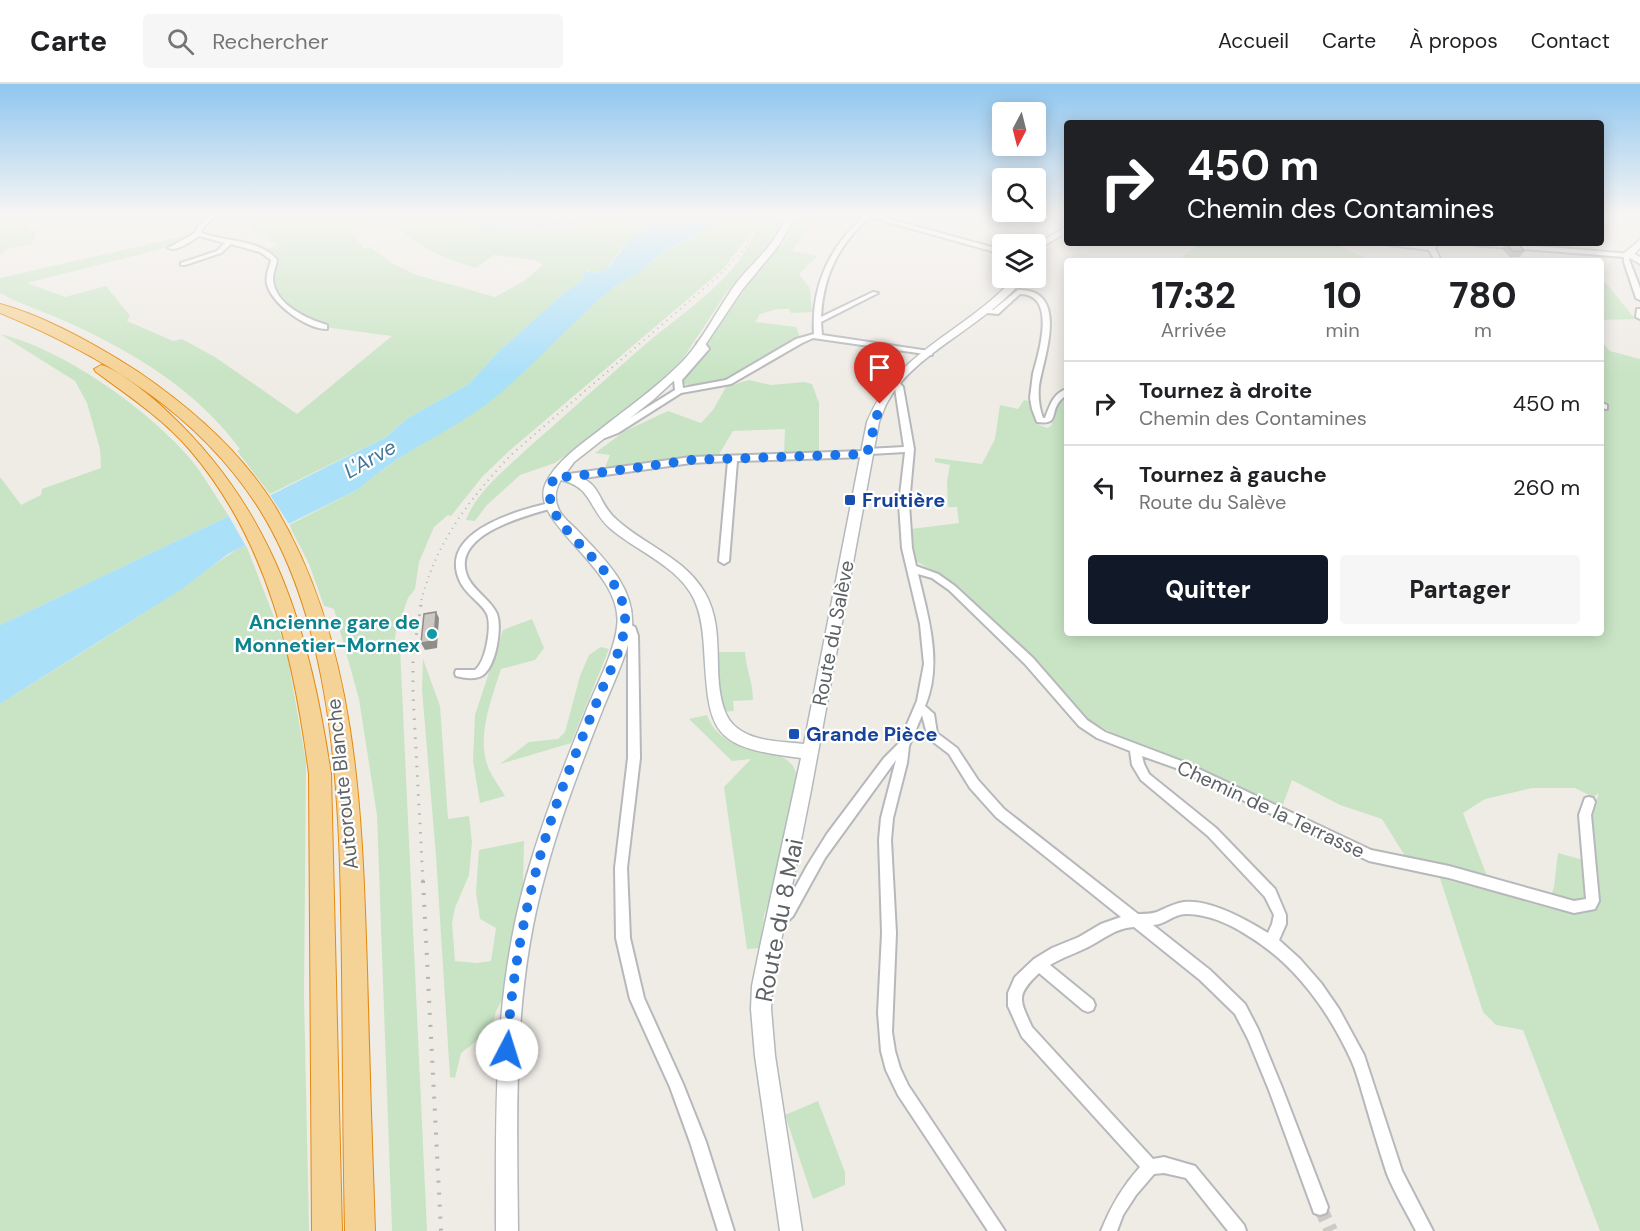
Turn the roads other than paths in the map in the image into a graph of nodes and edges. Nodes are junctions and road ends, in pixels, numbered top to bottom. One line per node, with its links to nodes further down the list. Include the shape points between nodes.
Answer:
1 (272, 269): 14 (street, via 270,282 276,295 302,316)
2 (754, 269): 16 (main road)
3 (829, 269): 13 (street)
4 (1629, 269): 7 (street)
5 (1010, 288): 10 (main road, Route du Salève)
6 (875, 292): 13 (street)
7 (1640, 298)
8 (0, 308): 29 (highway, Autoroute Blanche, via 81,344 137,376 190,418 230,458 278,529 303,581)
9 (1640, 311): 11 (street)
10 (987, 312): 17 (main road, Route du Salève); 20 (street, via 994,312 1018,291 1028,291 1036,297 1047,325 1036,386 1040,420 1048,420 1055,401)
11 (1640, 317)
12 (0, 319): 29 (highway, Autoroute Blanche, via 66,349 123,383 173,424 211,466 240,507)
13 (816, 322): 15 (street)
14 (324, 327)
15 (818, 337): 17 (street); 19 (street, via 799,341 728,382)
16 (701, 344): 19 (street, via 705,349 678,380); 21 (main road, via 677,374)
17 (929, 353): 18 (main road, Route du Salève)
18 (896, 383): 22 (street); 23 (main road, Route du Salève, via 877,410)
19 (679, 391): 21 (street, via 615,431)
20 (1064, 393)
21 (596, 438): 25 (main road, via 570,459)
22 (910, 449): 23 (street); 28 (street, via 904,504)
23 (867, 453): 24 (street); 35 (main road, Route du Salève)
24 (733, 459): 25 (street, via 691,460); 27 (street)
25 (562, 476): 26 (main road, via 550,490); 35 (main road, via 589,486 608,520 678,570 699,594 710,626 716,708 725,726 750,742)
26 (550, 506): 30 (main road, via 559,522 616,585); 31 (street, via 494,525 476,536 460,558 461,574 489,608 495,624 484,668 476,674)
27 (724, 561)
28 (911, 568): 32 (street, via 929,651 928,677); 34 (street, Chemin de la Terrasse, via 935,576 952,588 1029,661 1083,723)
29 (301, 615): 44 (highway, Autoroute Blanche, via 320,774); 45 (highway, Autoroute Blanche, via 335,700 348,806)
30 (625, 626): 46 (main road, via 558,802 534,881 515,972 506,1069); 47 (street, via 633,636 634,758 621,868 623,938 637,999 676,1084)
31 (460, 674)
32 (919, 707): 33 (street); 38 (street, via 927,711 932,735 953,751 978,790 1017,827)
33 (903, 746): 37 (street, via 888,761 814,866 787,913); 49 (street, via 886,829 889,944 885,1046 903,1090)
34 (1136, 750): 36 (street, Chemin de la Terrasse, via 1180,765 1369,855 1449,872 1574,907 1593,901 1586,815); 39 (street, via 1145,777 1212,832 1270,893 1280,920)
35 (810, 752): 37 (main road, Route du 8 Mai)
36 (1589, 802)
37 (774, 921): 48 (main road, Route du 8 Mai, via 762,986 762,1032)
38 (1136, 921): 39 (street, via 1157,919 1178,909 1203,909); 40 (street, via 1106,928); 43 (street, via 1216,985 1240,1010 1253,1034)
39 (1271, 942): 52 (street, via 1316,988 1359,1060 1395,1174)
40 (1039, 964): 41 (street); 42 (street, via 1016,987 1015,1006 1020,1021)
41 (1088, 1005)
42 (1150, 1167): 50 (street, via 1117,1210); 51 (street, via 1164,1165 1190,1171)
43 (1320, 1207)
44 (327, 1231)
45 (360, 1231)
46 (507, 1231)
47 (726, 1231)
48 (791, 1231)
49 (997, 1231)
50 (1109, 1231)
51 (1238, 1231)
52 (1425, 1231)

